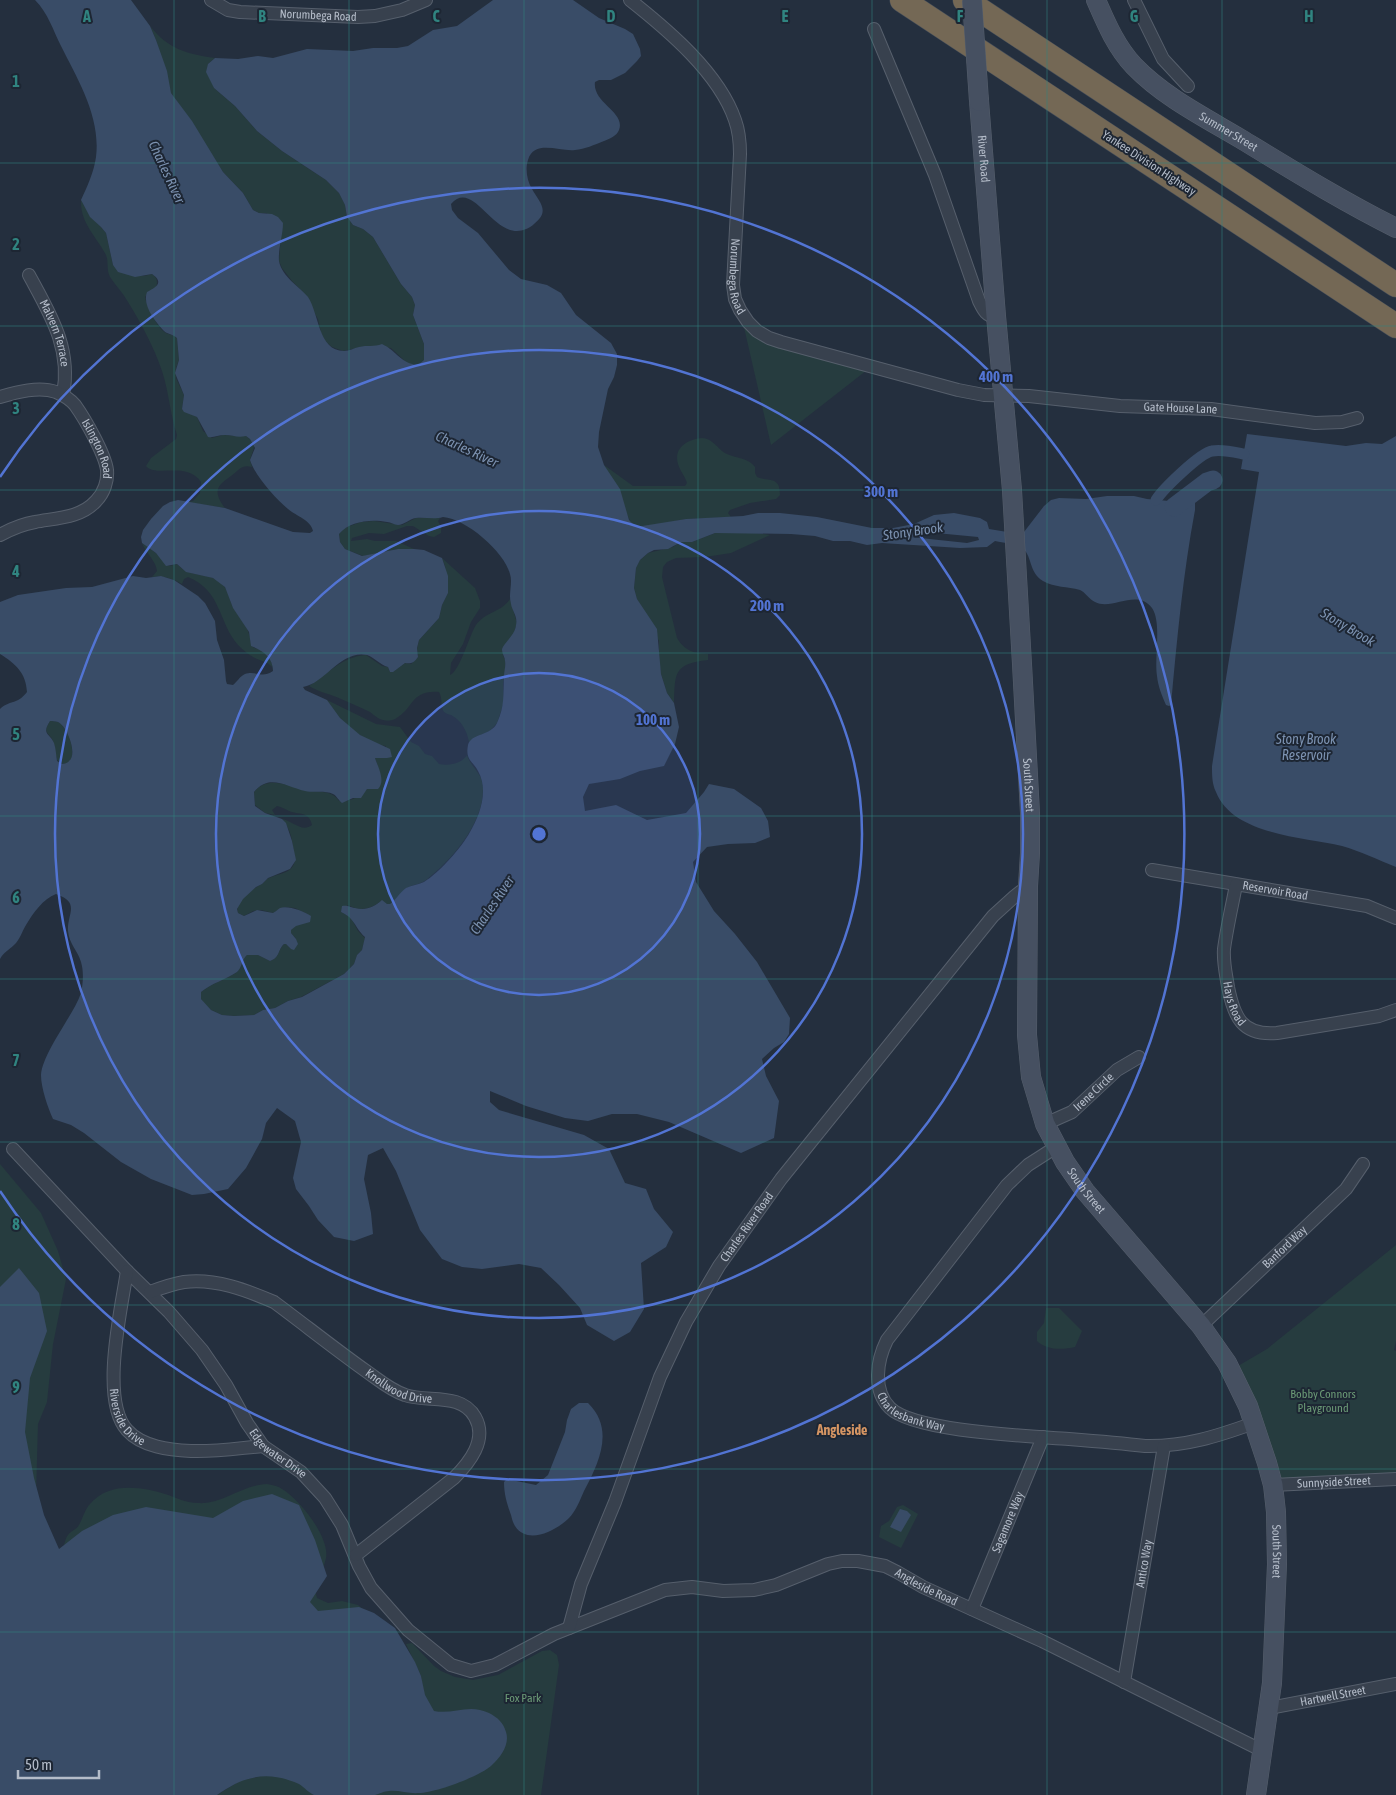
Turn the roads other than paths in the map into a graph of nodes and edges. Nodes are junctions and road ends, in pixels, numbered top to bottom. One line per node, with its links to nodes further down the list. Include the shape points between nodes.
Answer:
1 (211, 0): 2 (street, Norumbega Road, via 228,10 240,12 358,17 389,14)
2 (426, 0)
3 (630, 0): 17 (street, Norumbega Road, via 699,64 721,93 735,119 740,154 733,285 740,310 748,322 757,331 781,342 942,387)
4 (902, 0): 15 (highway, Yankee Division Highway)
5 (966, 0): 13 (highway)
6 (972, 0): 14 (main road, River Road, bridge)
7 (1096, 0): 11 (main road, Summer Street, via 1123,52 1160,88 1342,200)
8 (1134, 0): 10 (street, via 1163,59)
9 (874, 29): 14 (street, via 938,184 979,302 989,315)
10 (1188, 86)
11 (1396, 228)
12 (29, 275): 16 (street, Malvern Terrace, via 50,312 61,343 66,370)
13 (1396, 285)
14 (996, 316): 17 (main road, River Road)
15 (1396, 326)
16 (63, 395): 18 (street, via 43,389); 20 (street, Islington Road, via 74,405 105,461 107,472 103,493 81,512 19,526)
17 (1003, 396): 19 (street, Gate House Lane, via 1120,406 1212,409 1316,423); 21 (main road, River Road)
18 (0, 397)
19 (1357, 418)
20 (0, 535)
21 (1015, 542): 24 (main road, South Street, via 1030,813)
22 (1152, 870): 23 (street, Reservoir Road)
23 (1236, 885): 25 (street, Reservoir Road, via 1367,906); 26 (street, Hays Road, via 1224,966 1232,1006 1244,1025 1260,1033 1277,1033 1379,1016)
24 (1028, 886): 28 (main road, South Street, via 1027,1048 1031,1077); 43 (street, Charles River Road, via 994,916 769,1194 719,1266 686,1322 660,1376 582,1584)
25 (1396, 918)
26 (1396, 1010)
27 (1139, 1057): 28 (street, Irene Circle, via 1117,1070 1072,1112)
28 (1045, 1124): 29 (main road, South Street)
29 (1056, 1147): 34 (main road, South Street, via 1085,1191); 36 (street, Charlesbank Way, via 1028,1165 1007,1186 897,1326 882,1350 878,1368 884,1399 890,1408 903,1416 926,1424)
30 (12, 1149): 32 (street, Edgewater Drive)
31 (1363, 1164): 34 (street, Banford Way, via 1346,1189)
32 (127, 1270): 33 (street, Edgewater Drive); 37 (street, Riverside Drive, via 114,1358 113,1388 119,1418 128,1431 155,1446 191,1451)
33 (150, 1292): 37 (street, Edgewater Drive, via 216,1368 246,1423); 41 (street, Knollwood Drive, via 184,1282 205,1282 254,1293 280,1307 381,1384 404,1395 456,1402 468,1408 475,1418 478,1440 467,1466)
34 (1201, 1326): 35 (main road, South Street, via 1231,1370)
35 (1254, 1423): 38 (street, Charlesbank Way, via 1204,1440); 40 (main road, South Street)
36 (1043, 1437): 38 (street, Charlesbank Way); 42 (street, Sagamore Way)
37 (263, 1446): 41 (street, Edgewater Drive, via 301,1472 325,1498)
38 (1164, 1446): 44 (street, Antico Way)
39 (1396, 1479): 40 (street, Sunnyside Street)
40 (1272, 1485): 46 (main road, South Street, via 1277,1544)
41 (356, 1556): 43 (street, Edgewater Drive, via 371,1588 408,1630 460,1669 483,1670 495,1666)
42 (972, 1609): 43 (street, Angleside Road, via 885,1566 842,1561 754,1590 692,1587 665,1590); 44 (street, Angleside Road)
43 (569, 1628)
44 (1124, 1682): 47 (street, Angleside Road)
45 (1396, 1684): 46 (street, Hartwell Street)
46 (1269, 1708): 47 (main road, South Street)
47 (1263, 1751): 48 (main road, South Street)
48 (1256, 1795)

